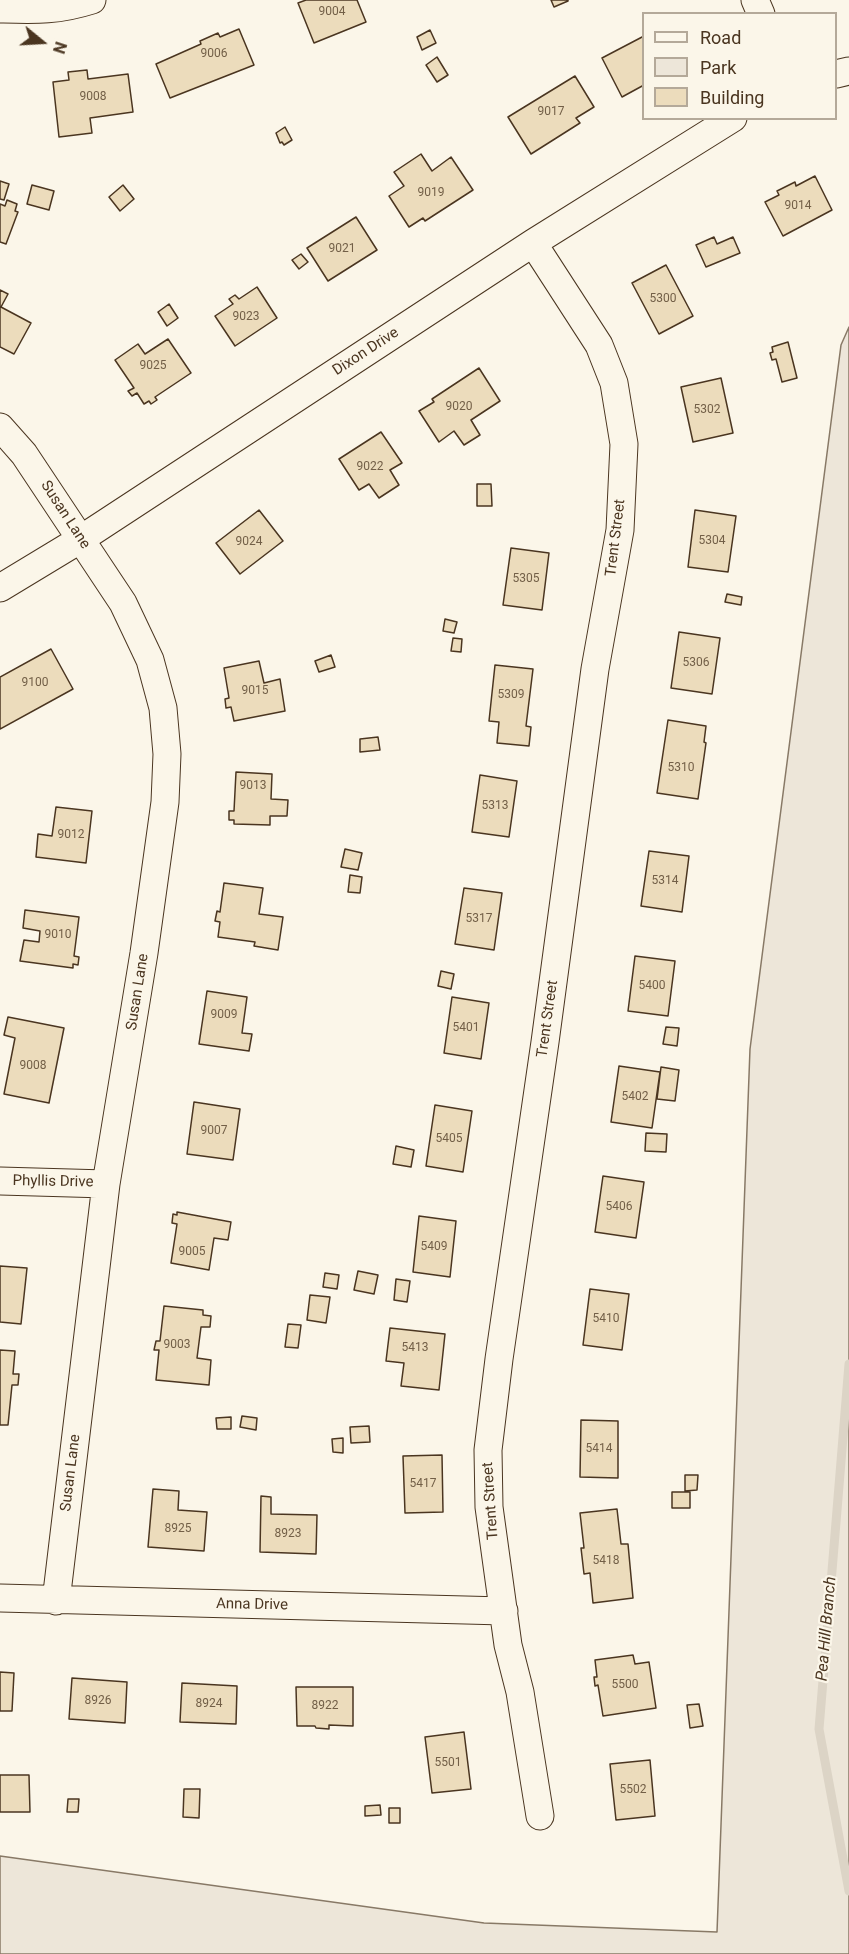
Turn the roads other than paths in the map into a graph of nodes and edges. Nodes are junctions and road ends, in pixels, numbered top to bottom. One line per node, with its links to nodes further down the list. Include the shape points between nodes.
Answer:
1 (92, 0): 2 (street, via 65,8)
2 (0, 9)
3 (730, 120): 4 (street, Dixon Drive)
4 (533, 243): 6 (street, Dixon Drive); 12 (street, Trent Street, via 598,345 614,383 624,444 620,530 595,669 488,1450 489,1507)
5 (0, 427): 6 (street, Susan Lane, via 24,454)
6 (81, 539): 7 (street, Dixon Drive); 9 (street, Susan Lane, via 123,603 150,660 163,708 167,754 165,802 146,941)
7 (0, 588)
8 (0, 1181): 9 (street, Phyllis Drive)
9 (106, 1184): 11 (street, Susan Lane)
10 (0, 1598): 11 (street, Anna Drive)
11 (56, 1600): 12 (street, Anna Drive)
12 (504, 1611): 13 (street, Trent Street)
13 (540, 1816)

